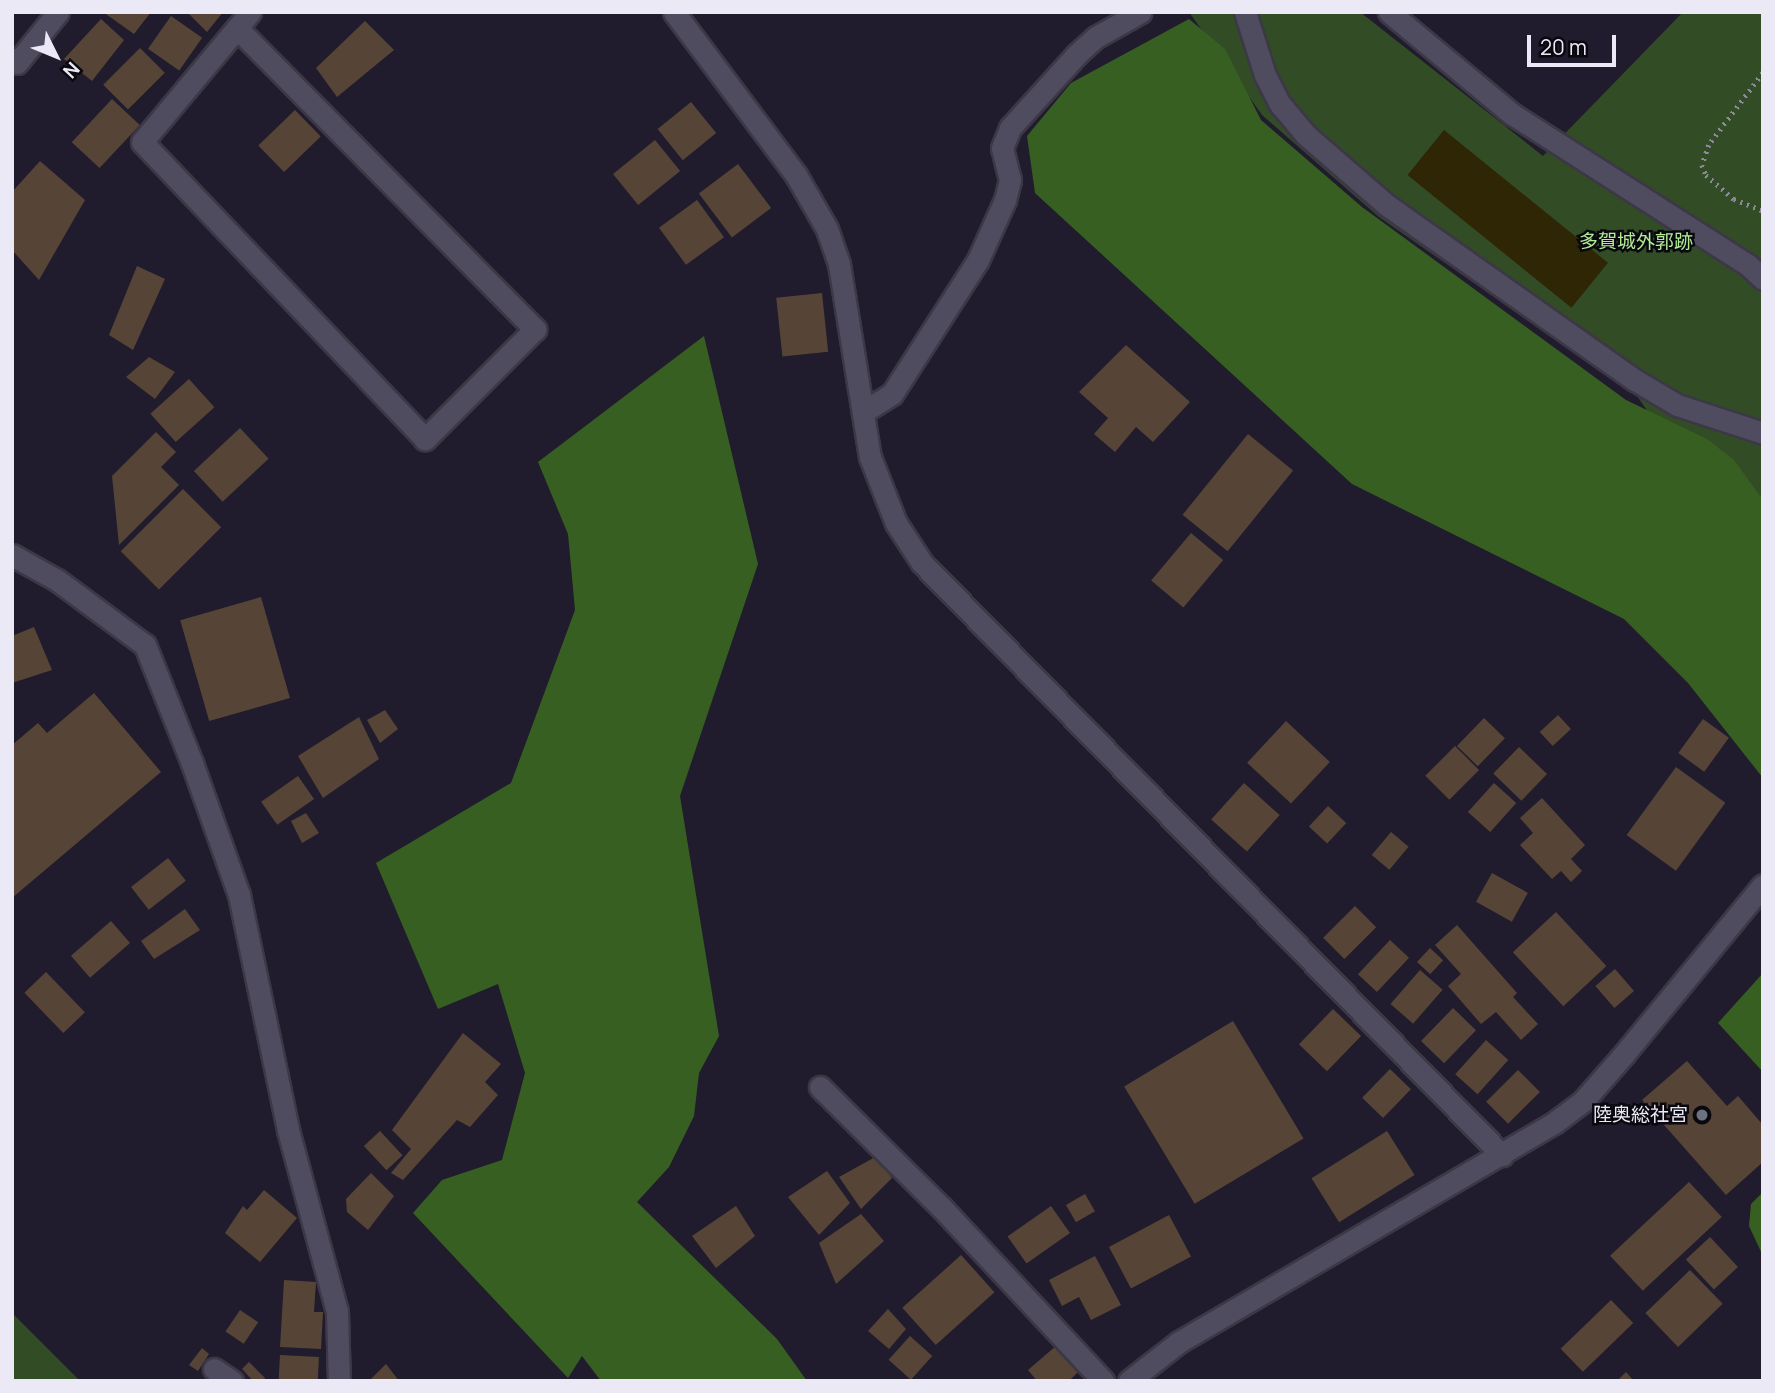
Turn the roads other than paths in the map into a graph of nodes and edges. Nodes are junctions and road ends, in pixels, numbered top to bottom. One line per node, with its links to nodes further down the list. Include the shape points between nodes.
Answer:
1 (58, 12): 7 (street, via 17,64)
2 (674, 12): 9 (street, via 796,175 827,229 839,264)
3 (1141, 12): 9 (street, via 1086,46 1049,80 1010,128 1002,148 1010,180 978,260 892,394)
4 (1245, 12): 10 (street, via 1265,75 1280,104 1306,135 1388,206 1635,380 1677,405)
5 (1389, 12): 8 (street, via 1512,114 1747,264)
6 (244, 20): 6 (street, via 142,142 425,439 535,329)
7 (12, 59)
8 (1763, 279)
9 (863, 412): 14 (street, via 870,457 896,523 922,563)
10 (1763, 433)
11 (12, 555): 17 (street, via 57,580 145,645 192,763 239,895 288,1130 337,1311)
12 (1763, 885): 14 (street, via 1584,1100)
13 (820, 1087): 18 (street, via 941,1207)
14 (1502, 1155): 19 (street, via 1179,1342)
15 (214, 1369): 16 (street)
16 (232, 1381)
17 (339, 1381)
18 (1103, 1381)
19 (1129, 1381)

